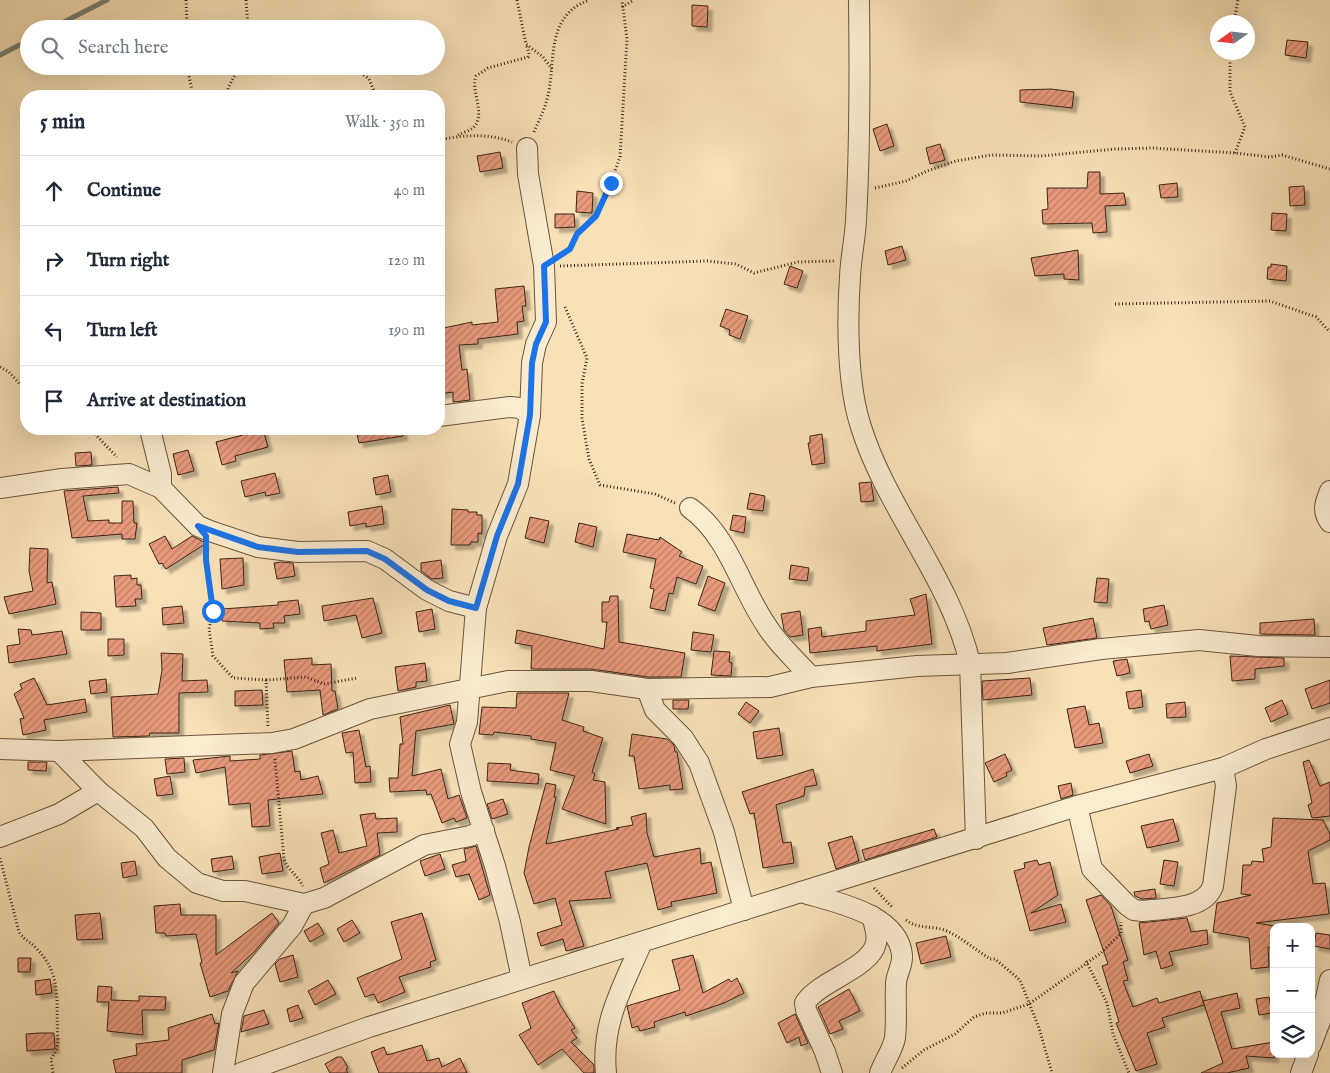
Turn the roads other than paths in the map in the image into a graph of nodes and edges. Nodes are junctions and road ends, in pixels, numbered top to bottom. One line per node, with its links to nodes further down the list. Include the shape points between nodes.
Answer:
1 (859, 0): 13 (street, via 860,120 850,276 849,350 860,426 882,480 939,582 964,639)
2 (527, 148): 4 (street, via 528,174 544,266 546,322 532,363)
3 (445, 415): 4 (street, via 510,407 520,408)
4 (530, 415): 11 (street, via 518,484 497,536)
5 (151, 435): 7 (street)
6 (0, 488): 7 (street, via 130,474)
7 (161, 488): 11 (street, via 198,526 258,547 298,552 367,551 385,559 427,590 449,601)
8 (1330, 491): 10 (street, via 1324,513)
9 (690, 508): 14 (street, via 711,526 766,626)
10 (1330, 522)
11 (476, 608): 15 (street)
12 (1330, 647): 13 (street, via 1258,646 1199,640 1101,649 1007,663)
13 (970, 663): 14 (street); 25 (street)
14 (811, 677): 16 (street, via 770,687)
15 (468, 688): 16 (street, via 508,681 549,680 591,681); 19 (street, via 370,709 294,739 272,743); 23 (street, via 467,722 460,744 470,792)
16 (646, 689): 28 (street, via 655,710 683,738 699,763 724,832)
17 (1330, 728): 20 (street, via 1266,749)
18 (0, 749): 19 (street)
19 (59, 751): 21 (street)
20 (1223, 768): 22 (street); 22 (street, via 1226,786 1210,894 1191,904 1142,911 1127,905 1092,868)
21 (98, 791): 24 (street, via 59,814); 27 (street, via 144,828 167,858 197,883 222,891 245,892)
22 (1077, 806): 25 (street)
23 (484, 830): 27 (street, via 424,845 324,898); 31 (street)
24 (0, 838)
25 (976, 839): 26 (street)
26 (801, 892): 28 (street); 29 (street)
27 (304, 904): 35 (street, via 292,926 244,983 232,1014)
28 (744, 910): 30 (street)
29 (872, 916): 38 (street, via 876,942 869,956 815,992 806,1003); 39 (street, via 887,926 902,953 902,967 896,982 895,1040)
30 (642, 942): 31 (street); 37 (street, via 606,1032)
31 (522, 979): 36 (street, via 369,1027)
32 (1330, 980): 33 (street)
33 (1315, 1034)
34 (1307, 1058): 40 (street)
35 (223, 1073)
36 (241, 1073)
37 (606, 1073)
38 (832, 1073)
39 (880, 1073)
40 (1301, 1073)

